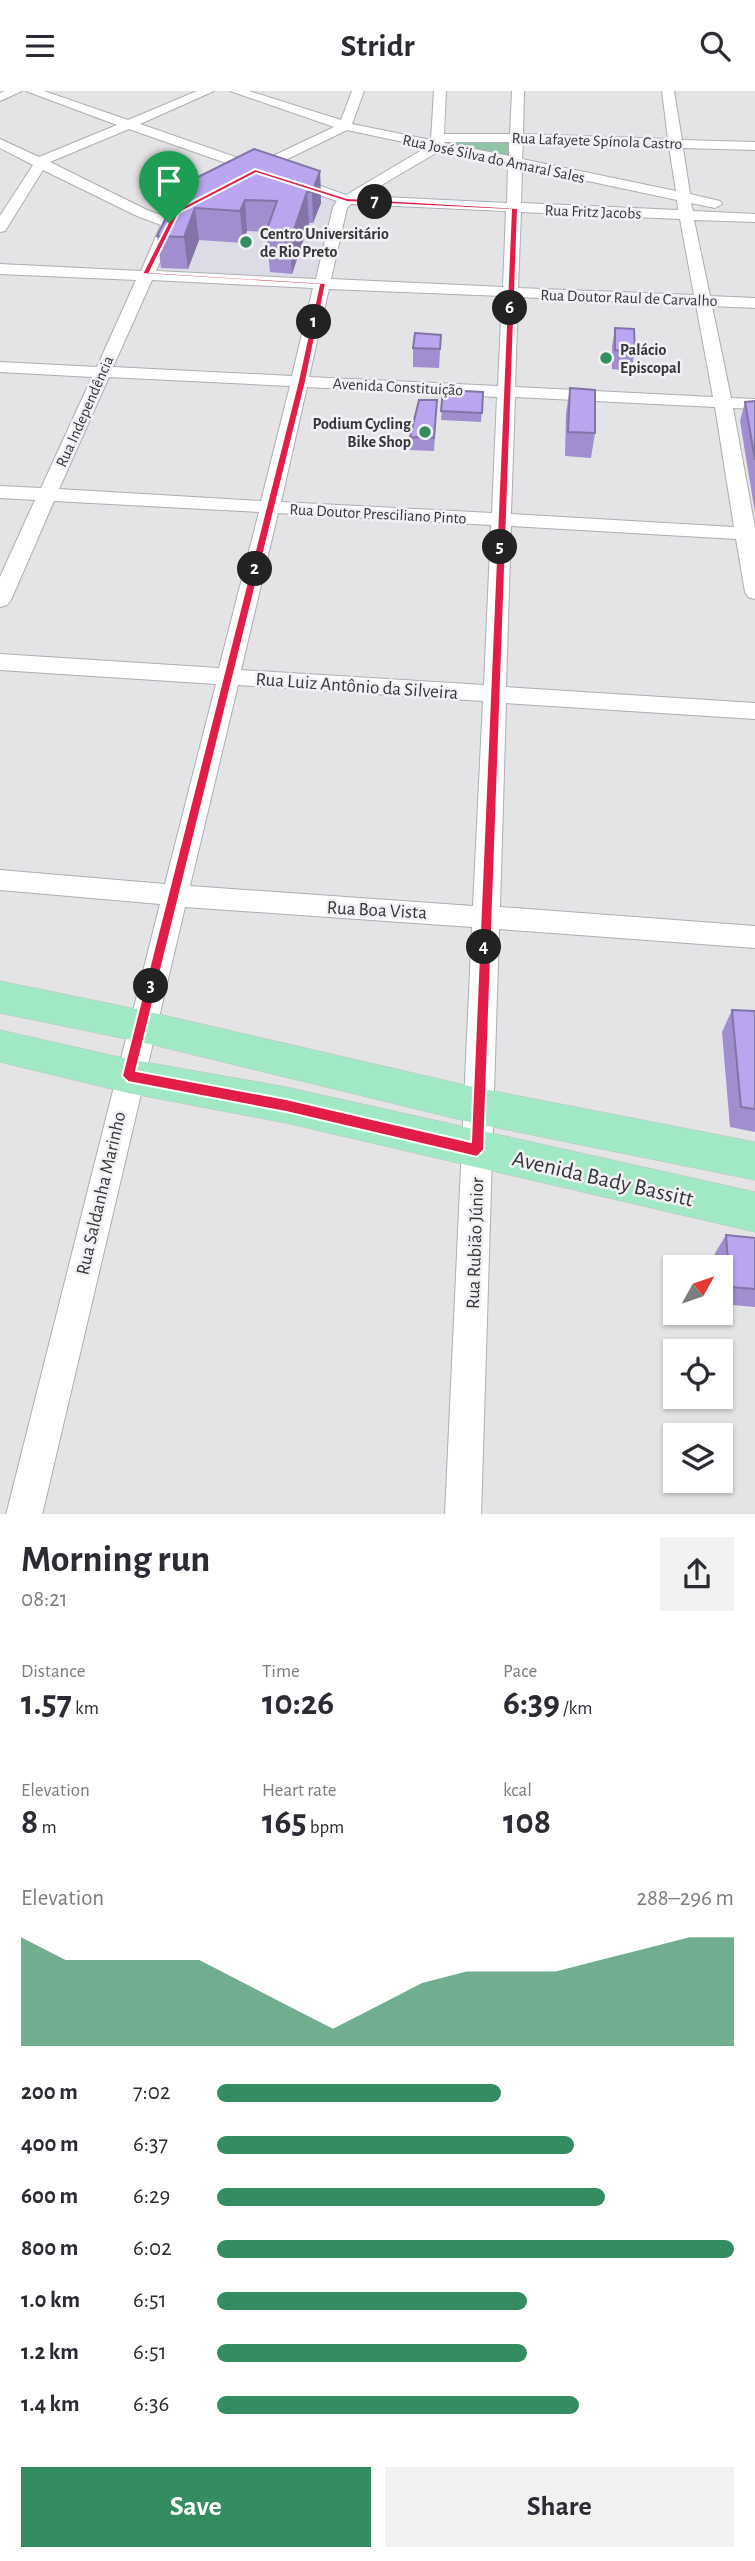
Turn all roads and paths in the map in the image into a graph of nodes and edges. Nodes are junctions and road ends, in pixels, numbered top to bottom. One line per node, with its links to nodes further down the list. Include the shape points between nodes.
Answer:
1 (16, 91): 9 (street)
2 (32, 91): 10 (street, Rua Fritz Jacobs)
3 (208, 91): 10 (street)
4 (236, 91): 11 (street, Rua José Silva do Amaral Sales)
5 (358, 91): 11 (street)
6 (440, 91): 15 (street)
7 (518, 91): 12 (street, Rua Rubião Júnior)
8 (668, 91): 13 (street)
9 (0, 97)
10 (129, 125): 17 (street); 19 (street, Rua Fritz Jacobs)
11 (345, 126): 15 (street, Rua José Silva do Amaral Sales); 19 (street)
12 (517, 138): 13 (street, Rua Lafayete Spínola Castro); 15 (street, Rua Lafayete Spínola Castro); 18 (street, Rua Rubião Júnior)
13 (677, 142): 16 (street, Rua Lafayete Spínola Castro); 20 (street)
14 (0, 143): 17 (street)
15 (436, 143): 18 (street, Rua José Silva do Amaral Sales); 21 (street)
16 (755, 146)
17 (42, 161): 26 (street); 27 (street)
18 (514, 163): 20 (street, Rua José Silva do Amaral Sales); 23 (street, Rua Rubião Júnior)
19 (249, 173): 21 (street, Rua Fritz Jacobs)
20 (684, 198): 24 (street); 25 (street, Rua José Silva do Amaral Sales)
21 (347, 200): 23 (street, Rua Fritz Jacobs); 30 (street, Rua Saldanha Marinho, via 340,207)
22 (186, 206): 26 (street)
23 (514, 208): 24 (street, Rua Fritz Jacobs); 31 (street, Rua Rubião Júnior)
24 (685, 215): 25 (street, Rua Fritz Jacobs); 32 (street)
25 (755, 215)
26 (169, 223): 29 (street, Rua Independência)
27 (0, 228)
28 (0, 269): 29 (street, Rua Doutor Raul de Carvalho)
29 (146, 274): 30 (street, Rua Doutor Raul de Carvalho); 35 (street, Rua Independência)
30 (323, 283): 31 (street, Rua Doutor Raul de Carvalho); 36 (street, Rua Saldanha Marinho)
31 (511, 292): 32 (street, Rua Doutor Raul de Carvalho); 37 (street, Rua Rubião Júnior)
32 (702, 300): 33 (street, Rua Doutor Raul de Carvalho); 38 (street)
33 (755, 303)
34 (0, 367): 35 (street, Avenida Constituição)
35 (102, 372): 36 (street, Avenida Constituição); 41 (street, Rua Independência)
36 (302, 381): 37 (street, Avenida Constituição); 42 (street, Rua Saldanha Marinho)
37 (507, 392): 38 (street, Avenida Constituição); 43 (street, Rua Rubião Júnior)
38 (723, 402): 39 (street, Avenida Constituição); 44 (street)
39 (755, 404)
40 (0, 492): 41 (street, Rua Doutor Presciliano Pinto)
41 (47, 495): 42 (street, Rua Doutor Presciliano Pinto); 46 (street, Rua Independência)
42 (270, 507): 43 (street, Rua Doutor Presciliano Pinto); 48 (street, Rua Saldanha Marinho)
43 (502, 520): 44 (street, Rua Doutor Presciliano Pinto); 49 (street, Rua Rubião Júnior)
44 (750, 534): 45 (street)
45 (755, 592)
46 (0, 600)
47 (0, 662): 48 (street, Rua Luiz Antônio da Silveira)
48 (228, 677): 49 (street, Rua Luiz Antônio da Silveira); 52 (street, Rua Saldanha Marinho)
49 (495, 694): 50 (street, Rua Luiz Antônio da Silveira); 53 (street, Rua Rubião Júnior)
50 (755, 712)
51 (0, 880): 52 (street, Rua Boa Vista)
52 (173, 897): 53 (street, Rua Boa Vista); 56 (street, Rua Saldanha Marinho)
53 (485, 915): 54 (street, Rua Boa Vista); 59 (street, Rua Rubião Júnior)
54 (755, 937)
55 (0, 997): 56 (main road)
56 (141, 1026): 58 (street, Rua Saldanha Marinho); 59 (main road)
57 (0, 1046): 58 (main road, Avenida Bady Bassitt)
58 (128, 1076): 60 (main road, Avenida Bady Bassitt, via 286,1105); 63 (street, Rua Saldanha Marinho)
59 (478, 1106): 60 (street, Rua Rubião Júnior); 61 (main road)
60 (477, 1150): 62 (main road, Avenida Bady Bassitt); 64 (street, Rua Rubião Júnior)
61 (755, 1161)
62 (755, 1213)
63 (24, 1514)
64 (463, 1514)

